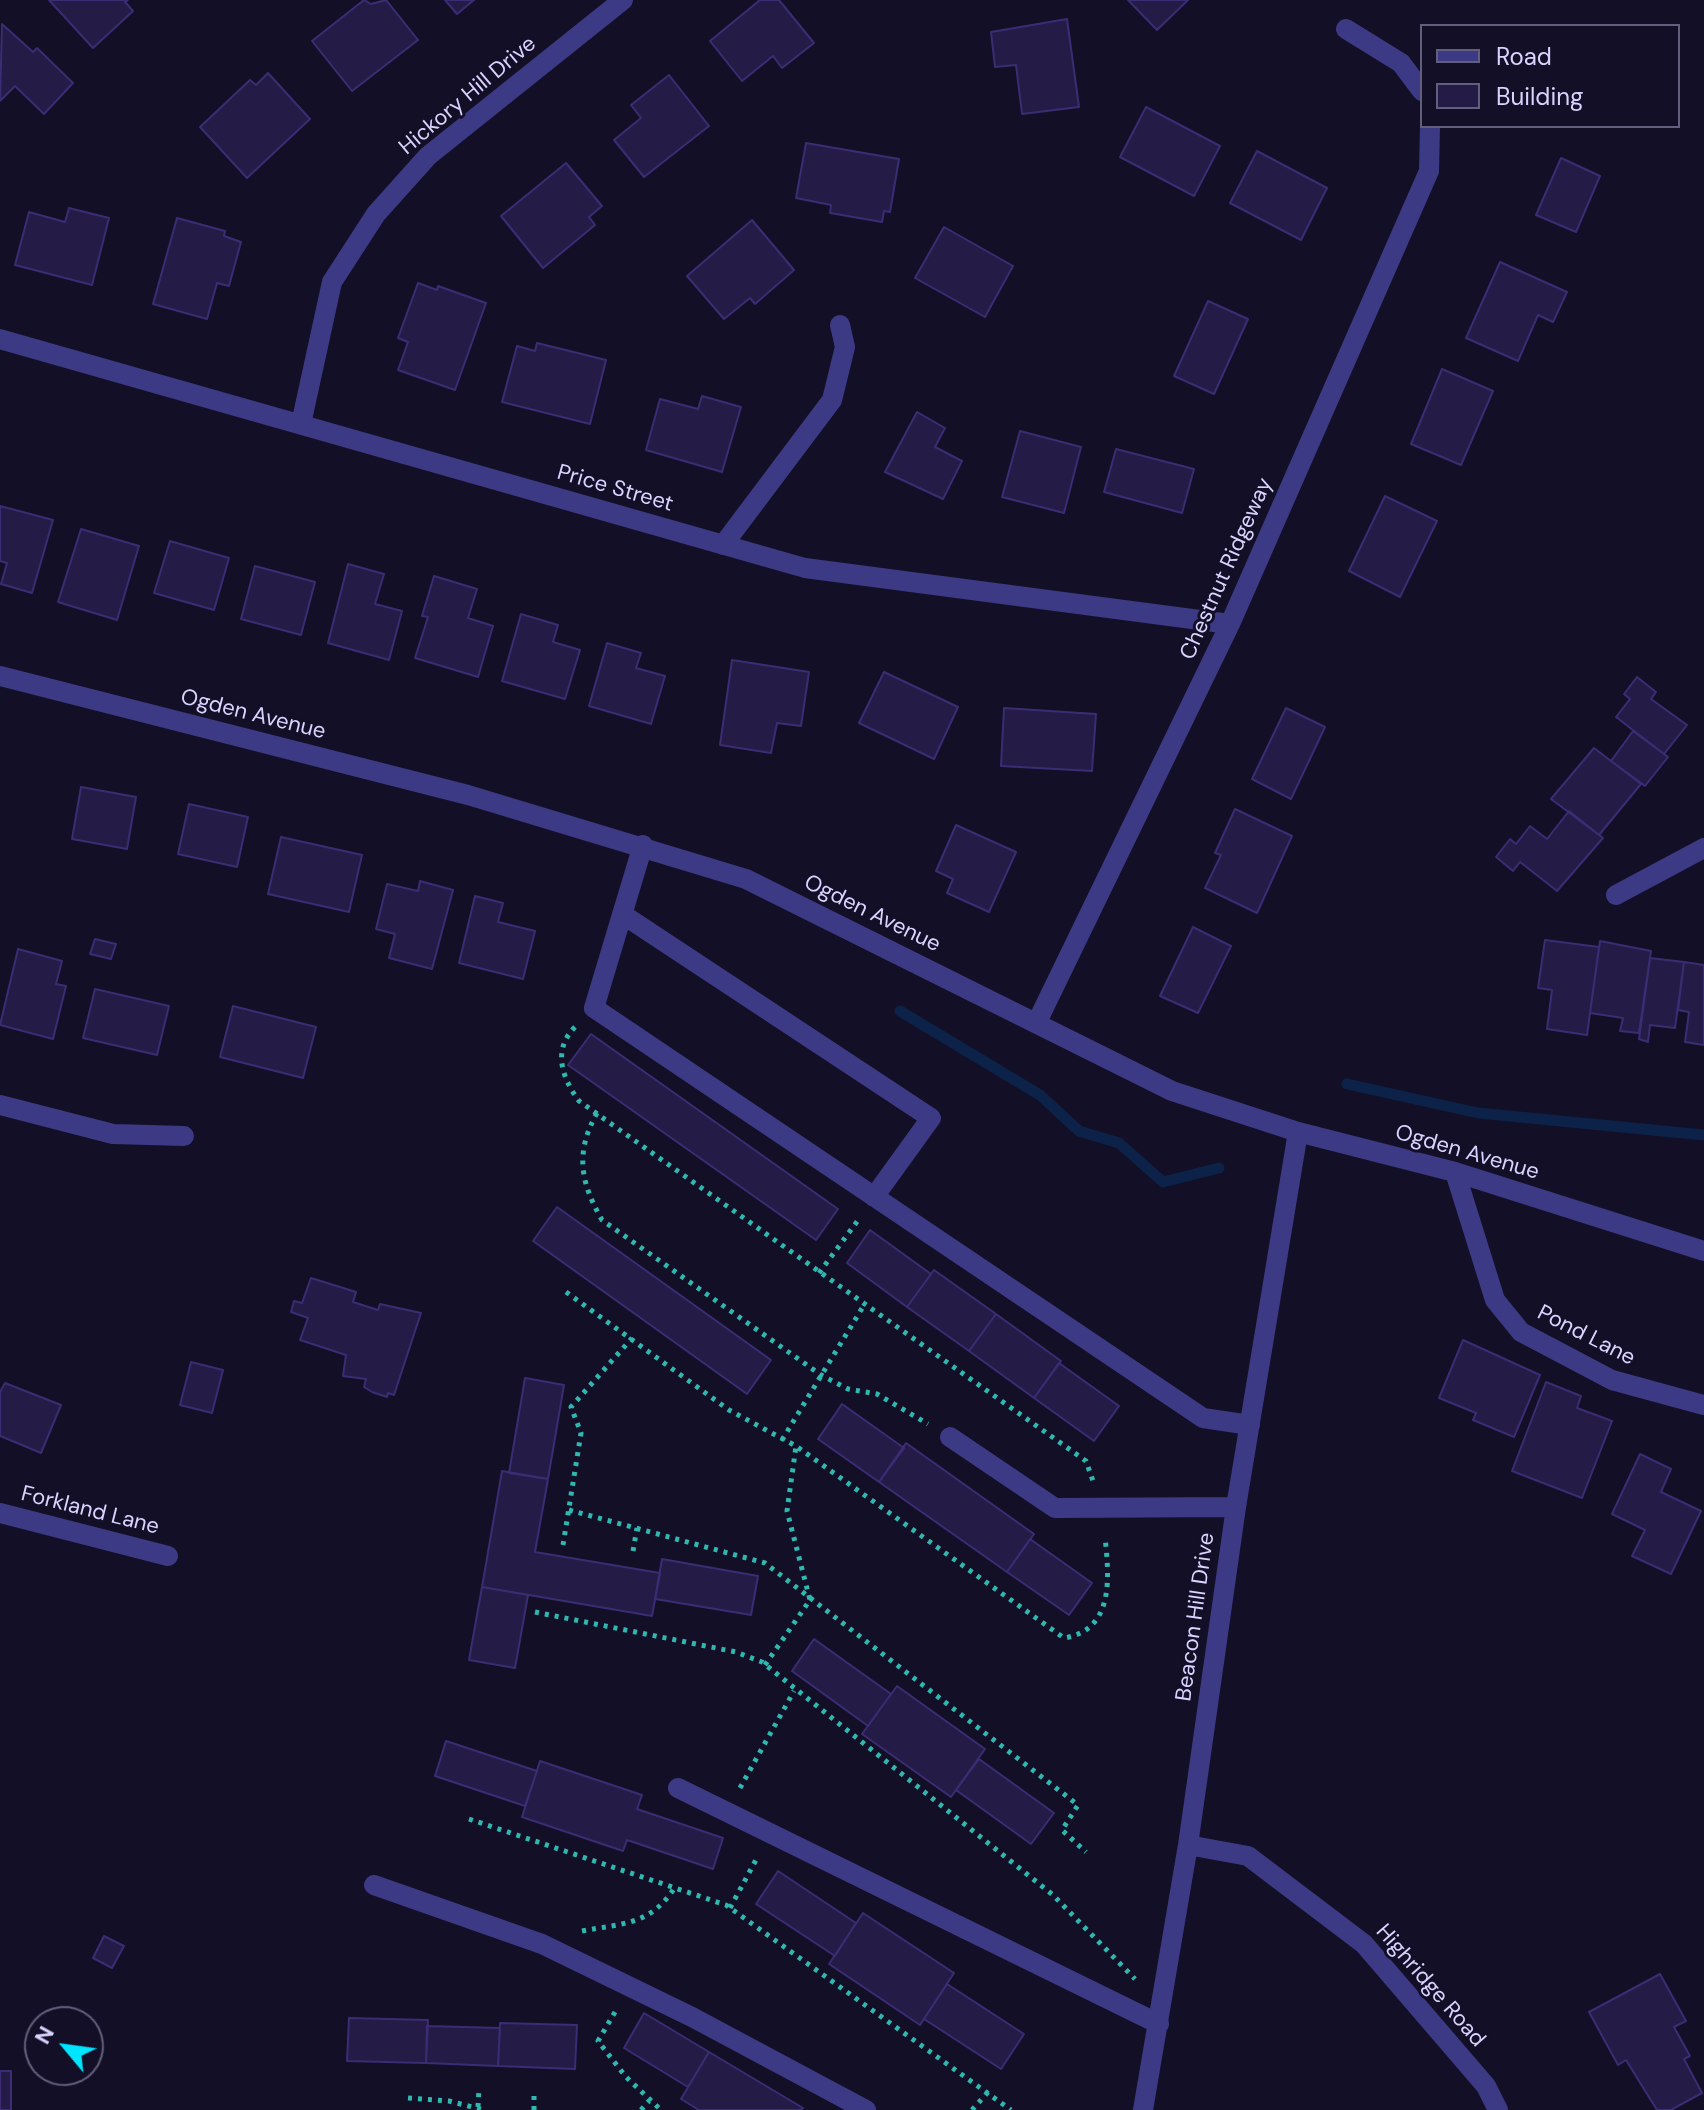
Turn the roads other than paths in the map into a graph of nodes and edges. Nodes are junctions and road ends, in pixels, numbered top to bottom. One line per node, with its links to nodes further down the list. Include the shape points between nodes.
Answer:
1 (623, 0): 7 (street, Hickory Hill Drive, via 428,156 376,214 332,282)
2 (1346, 29): 3 (street, via 1401,63)
3 (1420, 88)
4 (1430, 128): 9 (street, Chestnut Ridgeway, via 1429,171)
5 (840, 325): 8 (street, via 845,347 832,400)
6 (0, 339): 7 (street, Price Street)
7 (301, 424): 8 (street, Price Street)
8 (723, 545): 9 (street, Price Street, via 805,568)
9 (1230, 624): 15 (street, Chestnut Ridgeway)
10 (0, 676): 11 (street, Ogden Avenue)
11 (643, 845): 14 (street); 15 (street, Ogden Avenue, via 746,879)
12 (1704, 848): 13 (street)
13 (1616, 895)
14 (622, 914): 20 (street, via 594,1008); 20 (street, via 931,1118)
15 (1037, 1022): 17 (street, Ogden Avenue, via 1172,1091)
16 (0, 1105): 18 (street, via 113,1134)
17 (1298, 1132): 19 (street, Ogden Avenue); 23 (street, Beacon Hill Drive)
18 (184, 1136)
19 (1455, 1172): 21 (street, Ogden Avenue); 22 (street, Pond Lane, via 1495,1300 1521,1332 1612,1380)
20 (874, 1197): 23 (street, via 1203,1418)
21 (1704, 1251)
22 (1704, 1405)
23 (1250, 1425): 25 (street, Beacon Hill Drive)
24 (950, 1437): 25 (street, via 1055,1508)
25 (1236, 1507): 29 (street, Beacon Hill Drive)
26 (0, 1513): 27 (street, Forkland Lane)
27 (168, 1556)
28 (678, 1788): 31 (street)
29 (1188, 1845): 31 (street, Beacon Hill Drive); 34 (street, Highridge Road, via 1248,1856 1364,1944 1486,2086)
30 (374, 1885): 32 (street, via 549,1948)
31 (1159, 2024): 33 (street, Beacon Hill Drive)
32 (866, 2110)
33 (1143, 2110)
34 (1498, 2110)

